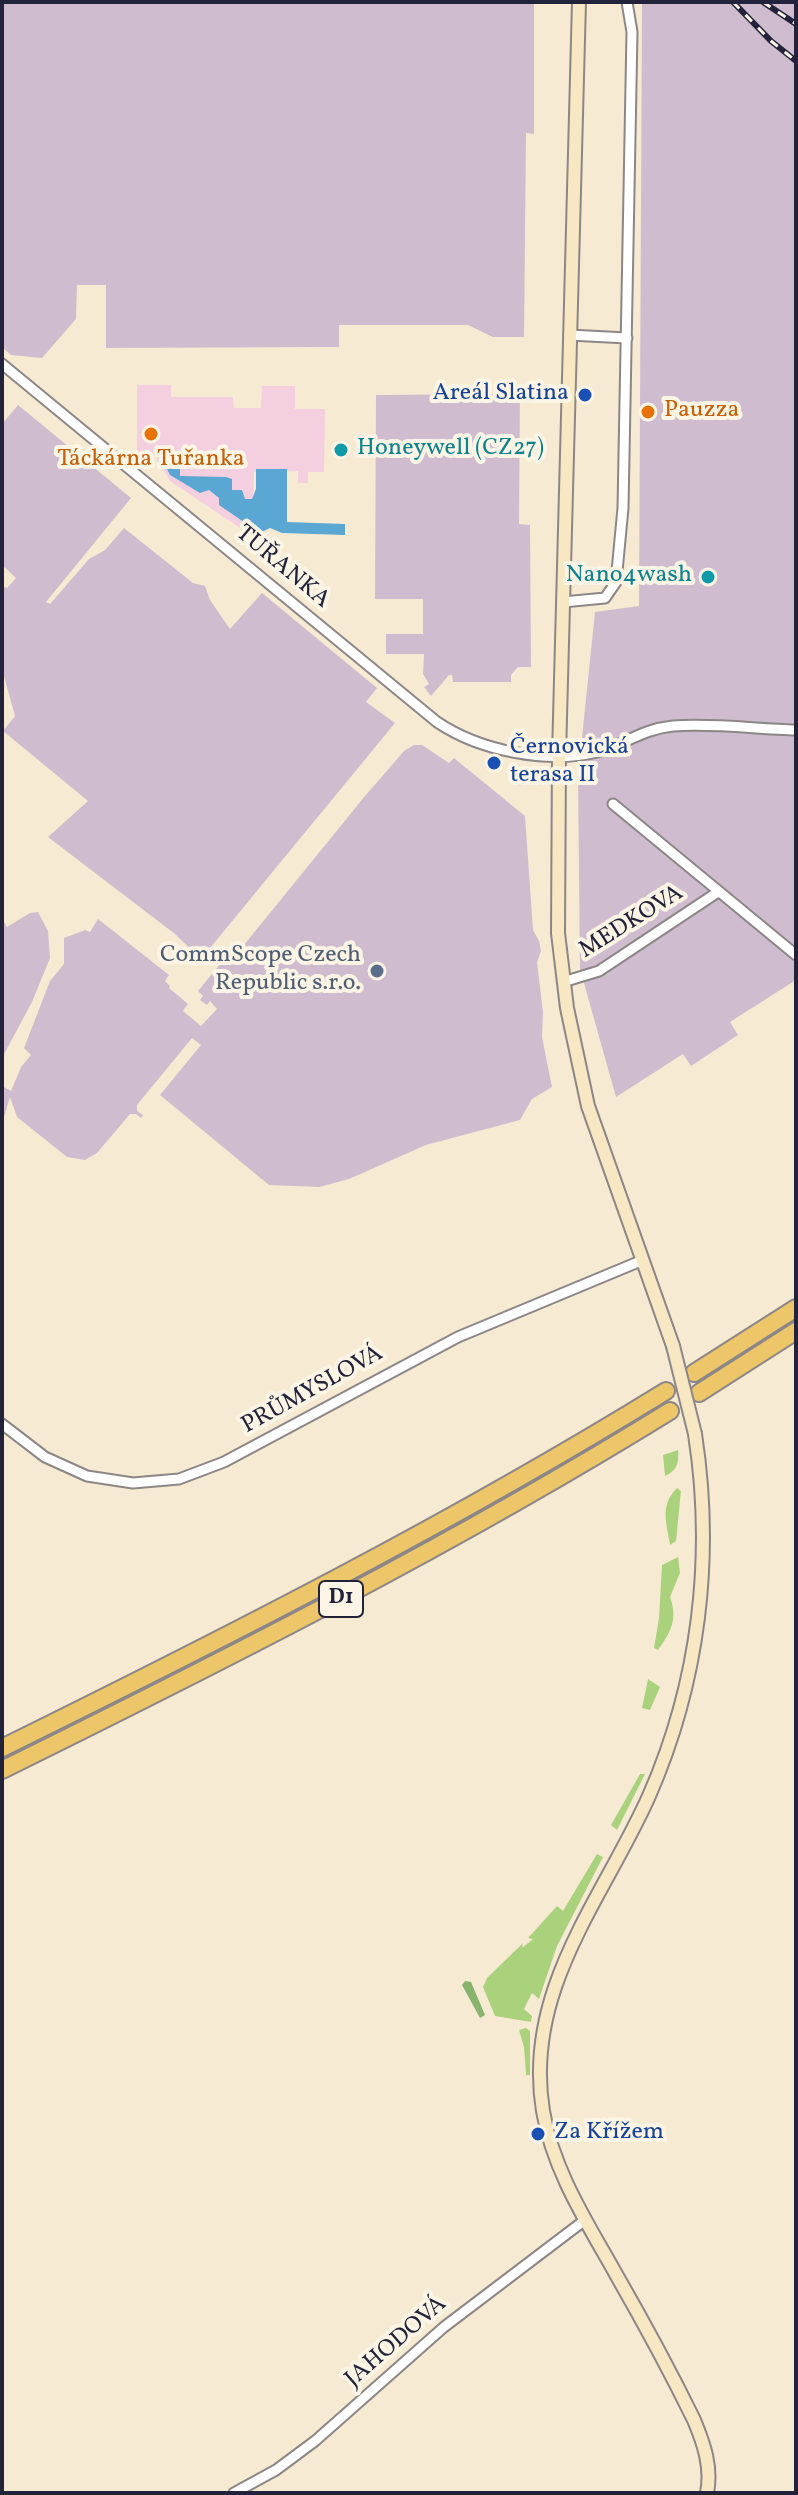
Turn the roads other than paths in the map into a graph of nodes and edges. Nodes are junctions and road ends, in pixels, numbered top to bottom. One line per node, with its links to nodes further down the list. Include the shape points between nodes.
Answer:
1 (579, 2): 3 (street)
2 (627, 2): 4 (street, via 632,32)
3 (569, 335): 4 (street); 6 (street)
4 (627, 338): 6 (street, via 616,582 605,598)
5 (2, 364): 8 (street, TUŘANKA, via 440,724 476,742)
6 (563, 602): 8 (street)
7 (796, 730): 8 (street, TUŘANKA, via 673,726 644,731 598,752)
8 (559, 755): 12 (street)
9 (613, 804): 10 (street, MEDKOVA)
10 (718, 892): 11 (street, MEDKOVA); 12 (street, MEDKOVA, via 599,971)
11 (796, 955)
12 (563, 982): 13 (street, via 588,1106)
13 (643, 1260): 20 (street, PRŮMYSLOVÁ, via 458,1337 224,1462 179,1479 133,1483 78,1473 35,1451); 23 (street, bridge, via 673,1346 695,1434 703,1550 697,1634 683,1700 648,1797 558,1974 543,2028 540,2082 547,2129)
14 (796, 1308): 16 (highway)
15 (796, 1331): 18 (highway)
16 (694, 1373)
17 (666, 1391): 21 (highway, D1, via 376,1558)
18 (699, 1393)
19 (670, 1411): 22 (highway, D1, via 387,1575)
20 (2, 1424)
21 (2, 1748)
22 (2, 1770)
23 (585, 2220): 24 (street, JAHODOVÁ, via 444,2327 324,2435); 25 (street, via 694,2420 707,2455)
24 (234, 2493)
25 (707, 2493)

